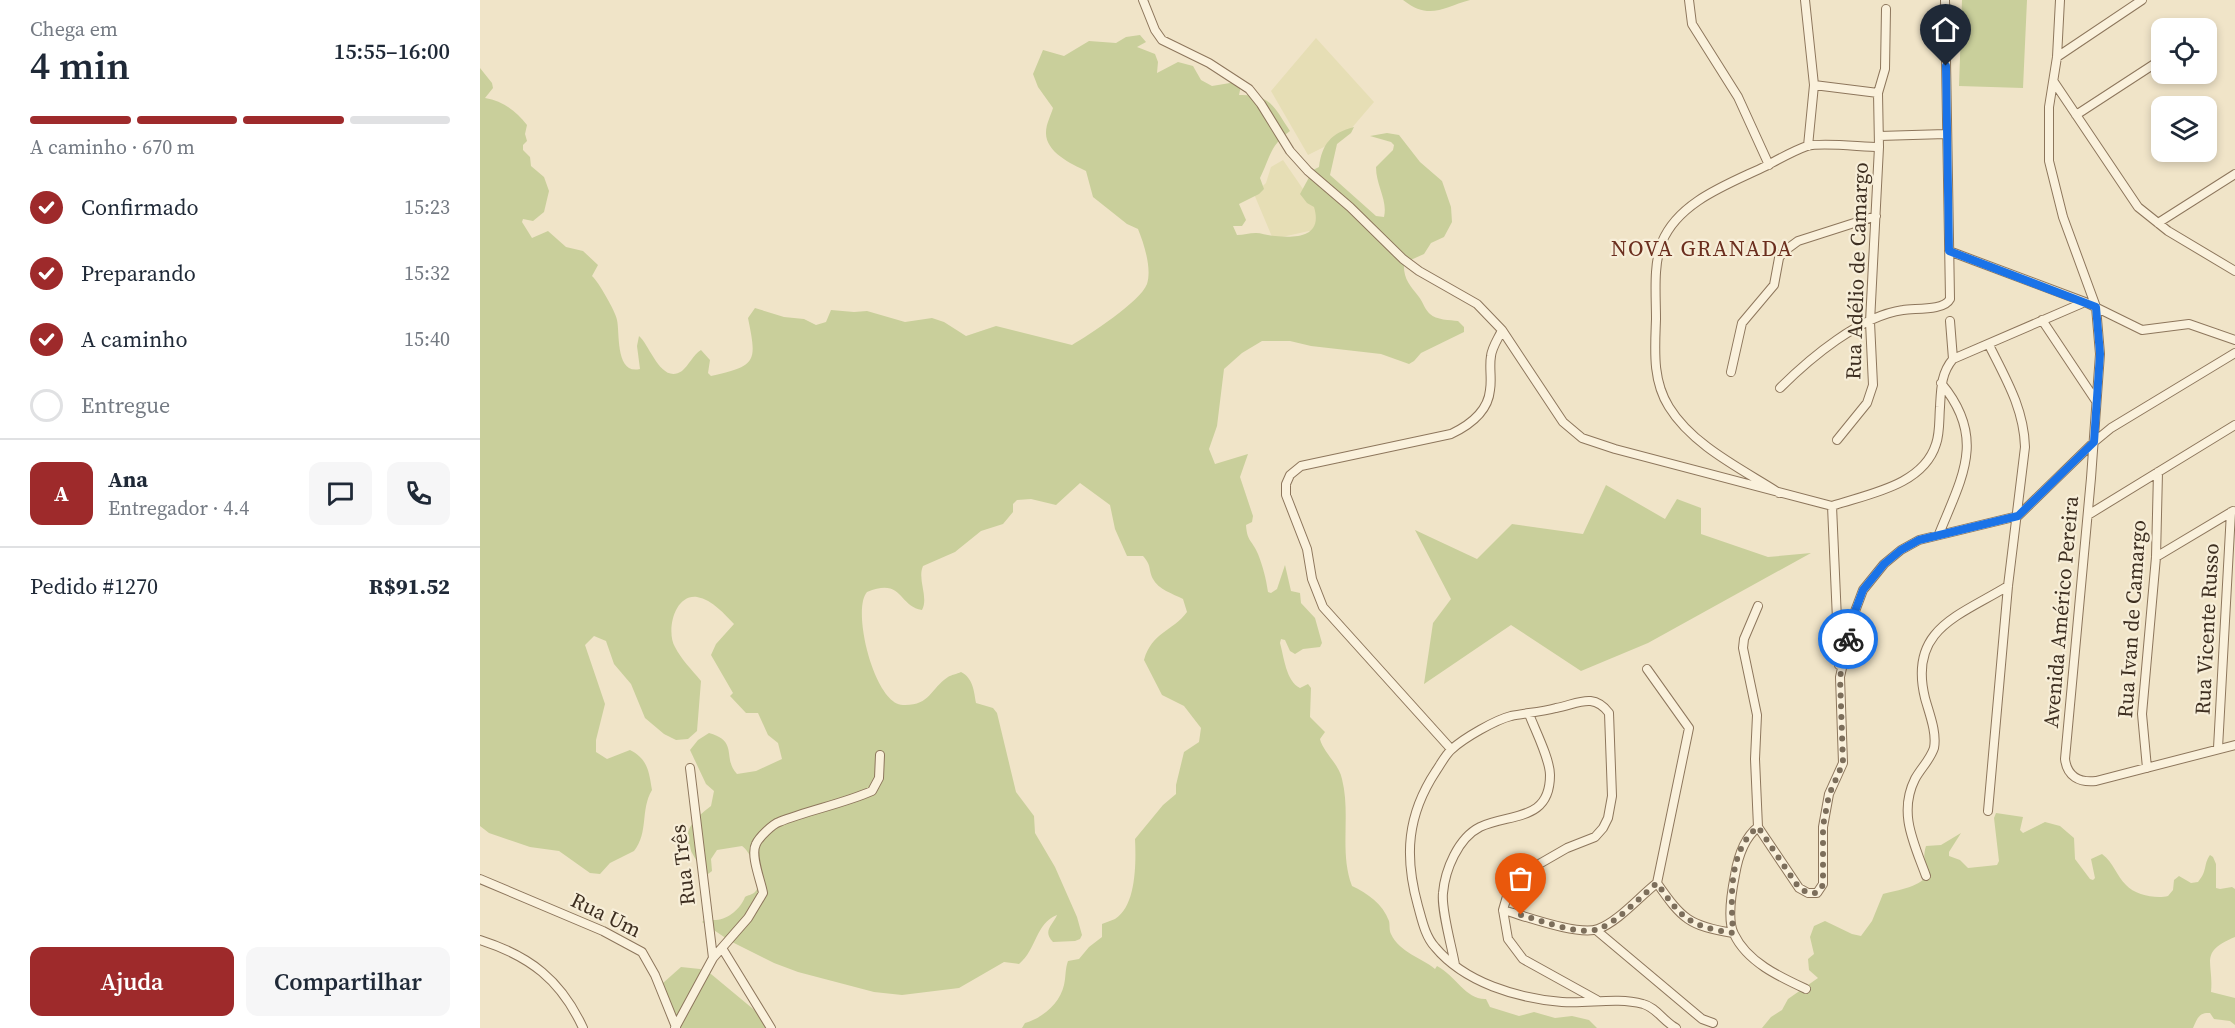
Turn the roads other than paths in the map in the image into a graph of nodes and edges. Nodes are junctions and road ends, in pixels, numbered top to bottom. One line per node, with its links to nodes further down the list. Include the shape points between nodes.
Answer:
1 (1143, 0): 29 (street, via 1162,40 1249,89 1308,171 1403,259 1477,304)
2 (1689, 0): 18 (street, via 1692,24 1738,97)
3 (1805, 0): 11 (street)
4 (1945, 0): 14 (street)
5 (2060, 0): 8 (street, Avenida Américo Pereira)
6 (2142, 0): 8 (street)
7 (1886, 9): 12 (street, Rua Adélio de Camargo, via 1885,69)
8 (2057, 57): 10 (street, Avenida Américo Pereira)
9 (2151, 66): 13 (street)
10 (2054, 82): 13 (street); 25 (street, Avenida Américo Pereira, via 2049,107 2049,161 2063,217)
11 (1814, 85): 12 (street); 16 (street)
12 (1878, 93): 15 (street, Rua Adélio de Camargo)
13 (2076, 115): 21 (street, via 2128,196)
14 (1946, 134): 15 (street); 22 (street)
15 (1879, 136): 17 (street, Rua Adélio de Camargo)
16 (1808, 146): 17 (street); 18 (street)
17 (1880, 147): 20 (street, Rua Adélio de Camargo)
18 (1769, 165): 42 (street, via 1705,196 1676,222 1662,242 1658,256 1655,363 1661,393 1684,426)
19 (2235, 174): 21 (street)
20 (1876, 216): 28 (street, Rua Adélio de Camargo); 34 (street, via 1798,241 1783,252 1774,285 1742,323)
21 (2158, 223): 23 (street)
22 (1949, 251): 24 (street); 28 (street, via 1948,303 1891,312)
23 (2235, 271)
24 (2085, 302): 25 (street); 26 (street)
25 (2096, 307): 30 (street, via 2142,330 2189,324); 37 (street, Avenida Américo Pereira, via 2100,354)
26 (2042, 320): 31 (street); 37 (street)
27 (1950, 321): 33 (street)
28 (1870, 322): 36 (street, via 1830,343); 39 (street, Rua Adélio de Camargo, via 1870,395)
29 (1502, 330): 42 (street, via 1555,412 1582,438); 56 (street, via 1490,359 1488,401 1470,423 1452,434 1301,466 1286,484 1286,495 1307,549 1311,579 1323,607)
30 (2235, 340)
31 (1989, 345): 33 (street); 46 (street, via 2018,404 2025,428)
32 (2235, 353): 40 (street)
33 (1953, 359): 35 (street)
34 (1731, 372)
35 (1941, 383): 43 (street, via 1937,442 1926,463 1897,484); 47 (street, via 1962,414 1967,450 1964,471)
36 (1780, 388)
37 (2096, 401): 40 (street, Avenida Américo Pereira)
38 (2235, 425): 41 (street)
39 (1837, 440)
40 (2094, 442): 45 (street, Avenida Américo Pereira); 46 (street)
41 (2158, 472): 45 (street); 48 (street, Rua Ivan de Camargo)
42 (1779, 493): 43 (street)
43 (1832, 506): 52 (street)
44 (2233, 511): 48 (street); 55 (street, Rua Vicente Russo)
45 (2088, 515): 59 (street, Avenida Américo Pereira, via 2066,768 2071,776 2088,782)
46 (2018, 516): 47 (street); 49 (street)
47 (1939, 534): 52 (street, via 1901,550 1863,590)
48 (2156, 556): 59 (street, Rua Ivan de Camargo, via 2143,704)
49 (2008, 586): 60 (street); 62 (street, via 1935,633 1922,655 1921,682 1934,746 1906,804 1910,833)
50 (1758, 606): 61 (street, via 1743,648 1757,716)
51 (1647, 669): 64 (street, via 1689,728)
52 (1840, 677): 61 (street, via 1843,763 1829,795 1823,826 1823,885 1817,893 1799,888)
53 (1529, 714): 56 (street, via 1509,716); 65 (street, via 1587,700 1602,704 1609,713 1612,796 1608,818 1595,837 1527,871 1510,886); 71 (street, via 1550,772 1549,788 1539,807 1479,828 1457,849 1443,894)
54 (2235, 745): 55 (street)
55 (2218, 748): 59 (street)
56 (1451, 749): 71 (street, via 1414,815 1408,854 1424,929 1434,947)
57 (880, 755): 69 (street, via 879,778 872,791 777,822 755,844 754,859 764,893)
58 (690, 768): 70 (street, Rua Três)
59 (2147, 768)
60 (1988, 811)
61 (1758, 827): 67 (street, via 1748,835 1735,870 1731,896)
62 (1926, 876)
63 (480, 879): 75 (street, Rua Um, via 603,931 642,952)
64 (1657, 883): 66 (street); 67 (street, via 1682,916 1704,928)
65 (1503, 910): 66 (street, via 1576,929); 73 (street, via 1508,939 1523,959)
66 (1596, 930): 74 (street, via 1702,1019)
67 (1733, 933): 72 (street, via 1749,955)
68 (480, 940): 76 (street, via 545,972)
69 (722, 948): 70 (street); 77 (street)
70 (713, 958): 75 (street)
71 (1455, 966): 73 (street, via 1512,993 1564,1002)
72 (1806, 989)
73 (1597, 1000): 78 (street, via 1649,1006)
74 (1713, 1023)
75 (676, 1027)
76 (583, 1028)
77 (771, 1028)
78 (1676, 1028)

